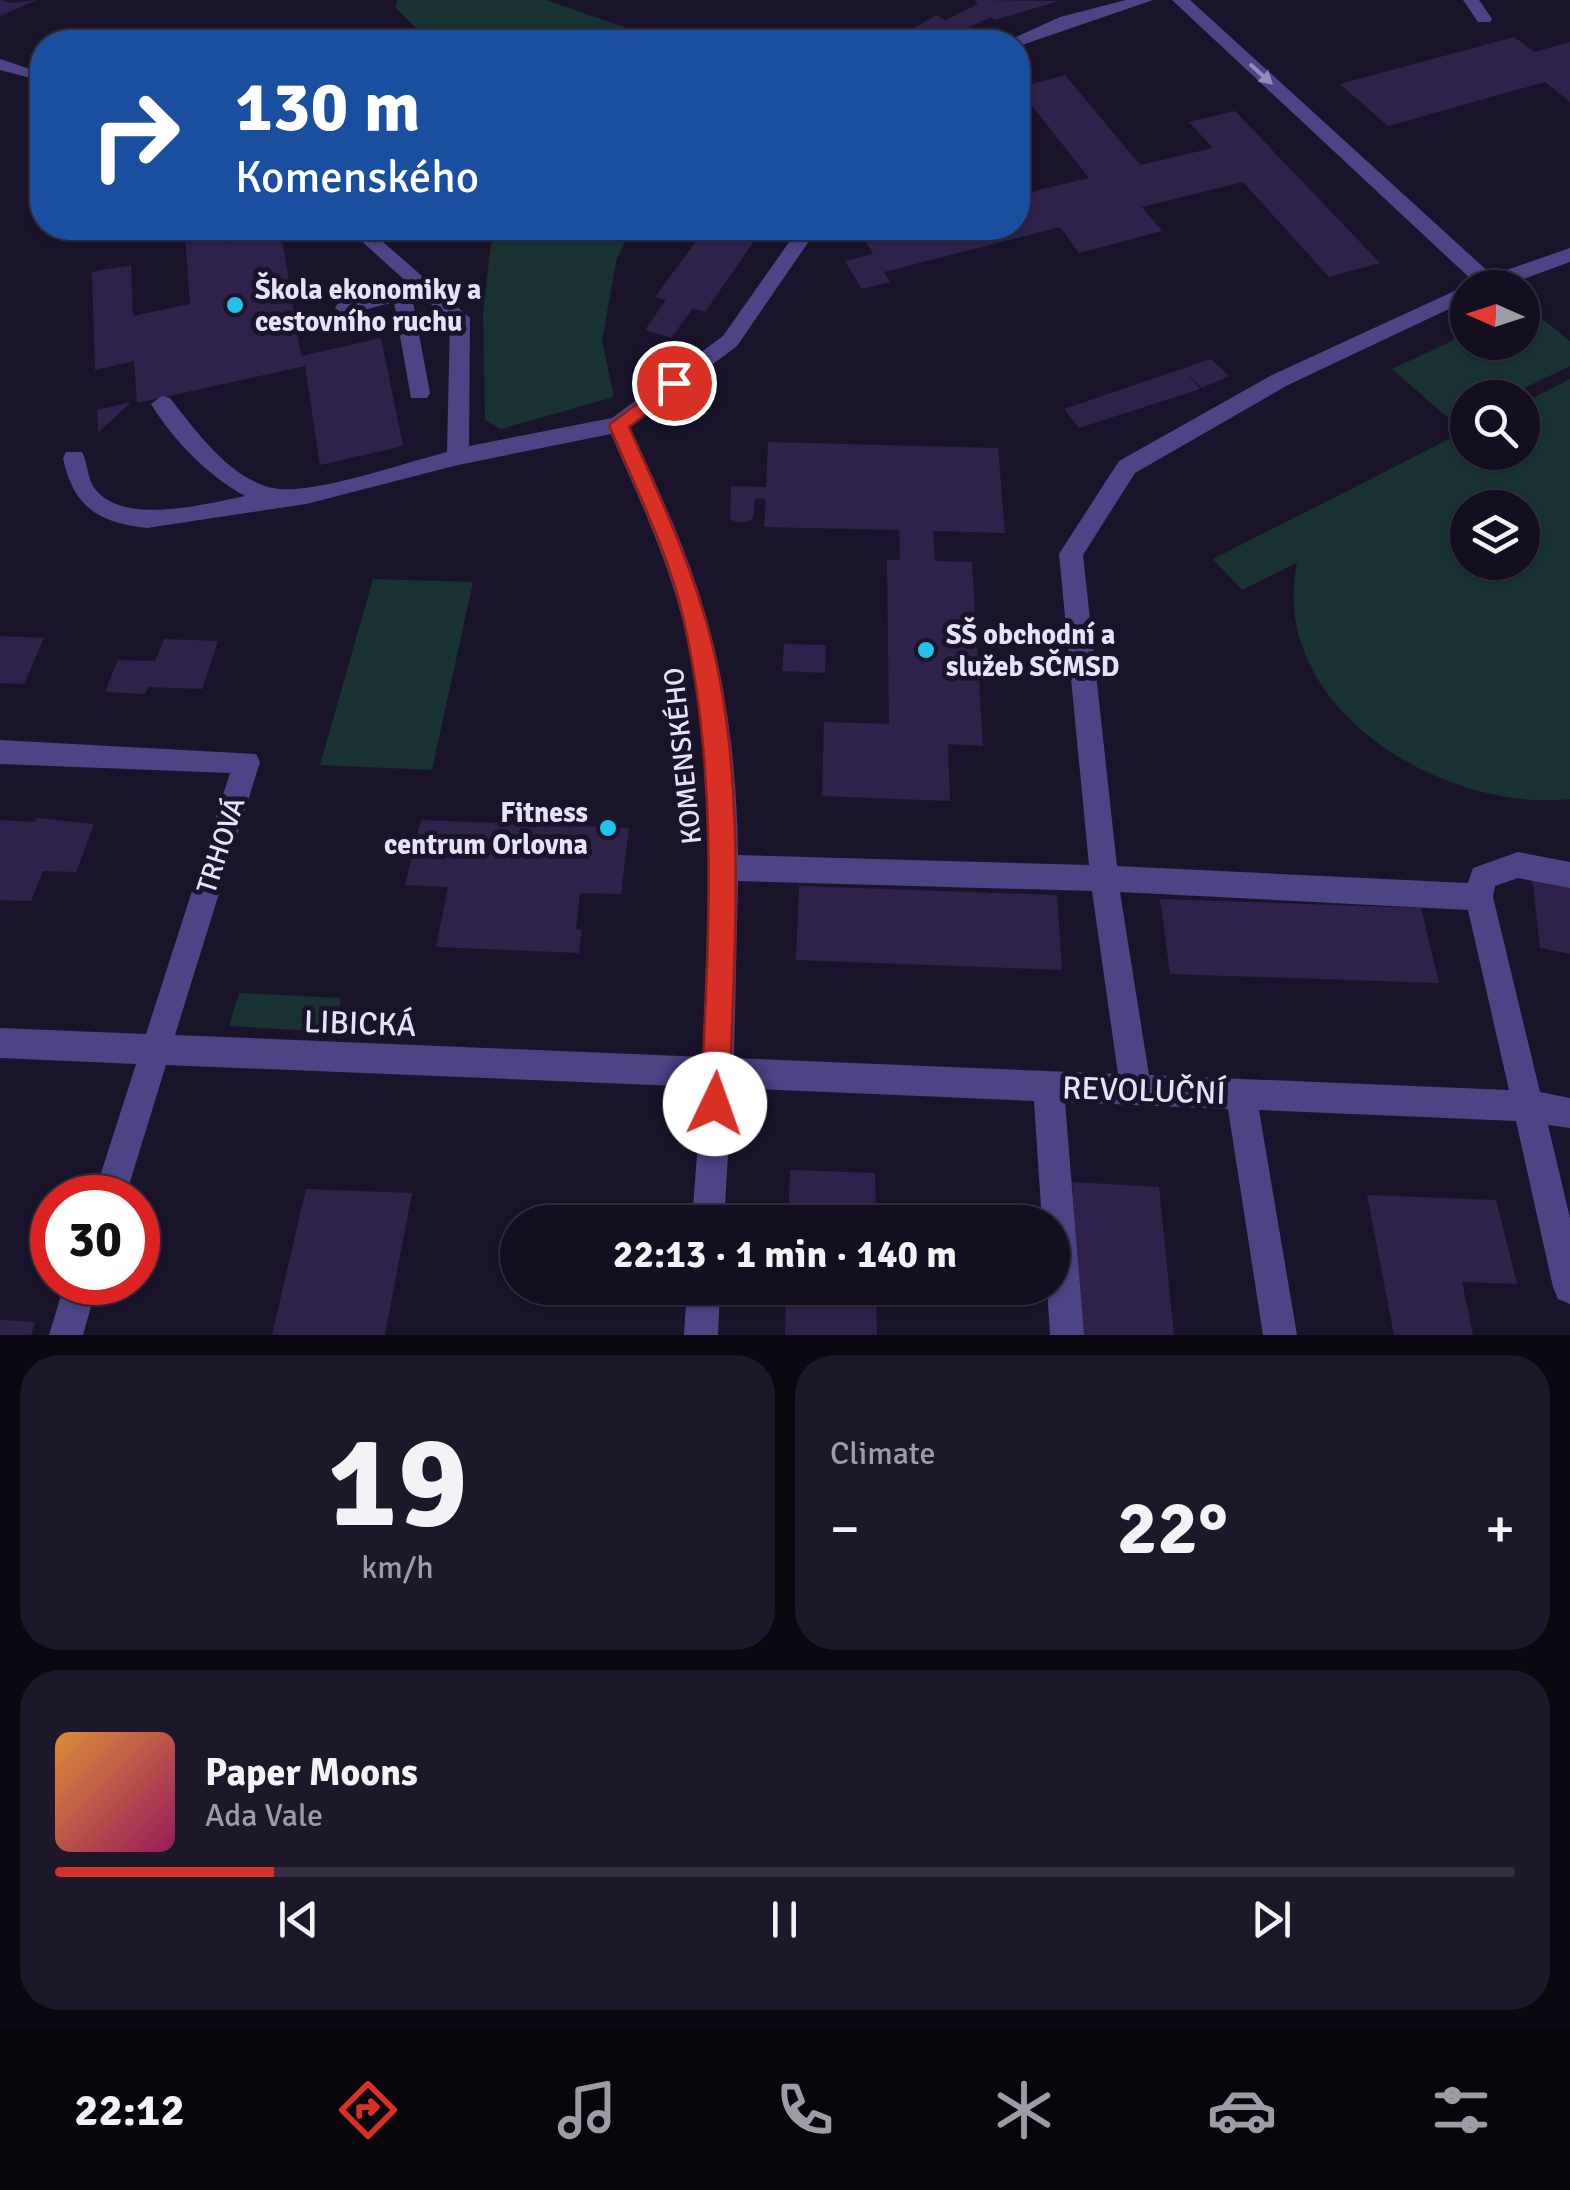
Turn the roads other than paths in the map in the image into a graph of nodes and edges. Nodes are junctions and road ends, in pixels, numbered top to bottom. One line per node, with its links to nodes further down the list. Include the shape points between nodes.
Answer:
1 (1145, 0): 5 (street)
2 (1180, 0): 11 (street, one-way to 11)
3 (1471, 0): 4 (street)
4 (1484, 20)
5 (1030, 35)
6 (0, 64): 7 (street)
7 (30, 75)
8 (370, 240): 13 (street)
9 (801, 240): 19 (street, via 730,342)
10 (1570, 254): 12 (street)
11 (1460, 270)
12 (1525, 270)
13 (422, 286): 14 (street); 20 (street, via 460,318)
14 (402, 296): 16 (street); 17 (street)
15 (1450, 300): 26 (street, via 1280,380 1127,467 1071,554)
16 (345, 308)
17 (419, 393)
18 (162, 404): 22 (street, via 207,462)
19 (618, 425): 20 (street); 24 (street, KOMENSKÉHO, via 694,615 716,732)
20 (458, 457): 22 (street)
21 (74, 458): 22 (street, via 88,496 116,516 170,517)
22 (273, 499)
23 (0, 752): 29 (street, TRHOVÁ, via 247,762)
24 (724, 868): 26 (street); 30 (street, KOMENSKÉHO)
25 (1570, 874): 27 (street, via 1518,865 1484,878)
26 (1104, 878): 27 (street); 32 (street)
27 (1479, 897): 34 (street)
28 (0, 1043): 29 (street, LIBICKÁ)
29 (156, 1049): 30 (street, LIBICKÁ); 36 (street)
30 (717, 1072): 31 (street, REVOLUČNÍ); 37 (street, KOMENSKÉHO)
31 (1048, 1086): 32 (street, REVOLUČNÍ); 43 (street)
32 (1136, 1090): 33 (street, REVOLUČNÍ)
33 (1242, 1094): 34 (street, REVOLUČNÍ); 44 (street)
34 (1529, 1106): 35 (street, REVOLUČNÍ); 38 (street)
35 (1570, 1113)
36 (116, 1175)
37 (709, 1205)
38 (1570, 1286)
39 (75, 1305): 41 (street)
40 (703, 1305): 42 (street)
41 (66, 1335)
42 (701, 1335)
43 (1067, 1335)
44 (1280, 1335)

